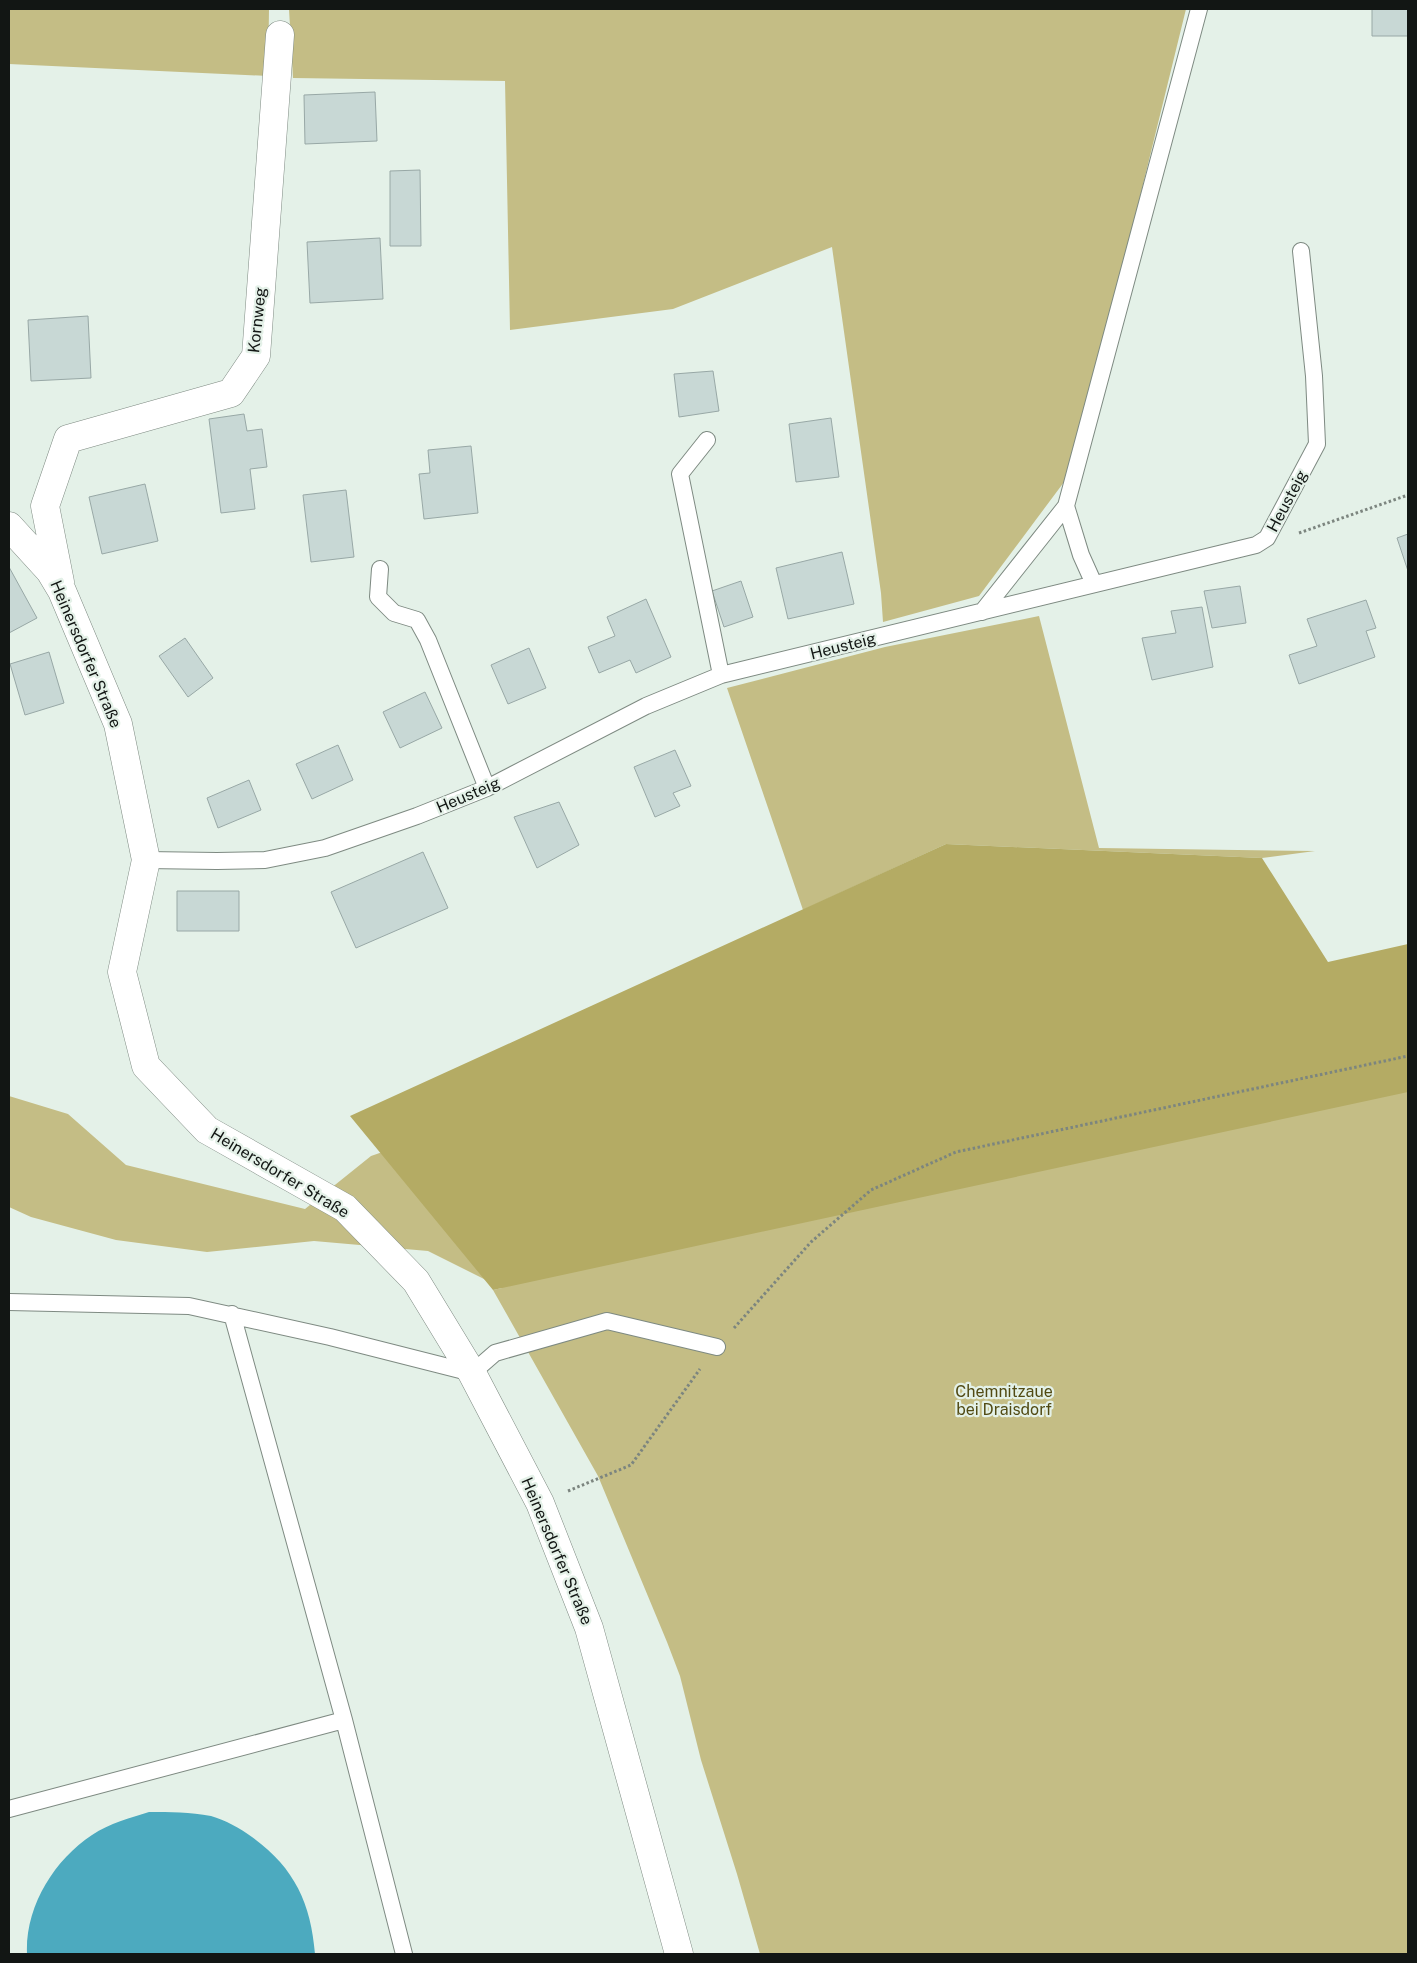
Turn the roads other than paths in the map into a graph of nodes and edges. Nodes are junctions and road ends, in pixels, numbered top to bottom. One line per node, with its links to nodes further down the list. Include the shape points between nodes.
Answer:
1 (1199, 9): 5 (lane)
2 (280, 35): 8 (street, Kornweg, via 256,356 231,392 68,439 45,506)
3 (1301, 251): 9 (lane, Heusteig, via 1314,376 1317,444 1267,538 1256,545)
4 (707, 440): 11 (lane, via 680,474)
5 (1066, 506): 9 (lane); 10 (lane)
6 (9, 526): 8 (street, Heinersdorfer Straße)
7 (380, 569): 12 (lane, via 378,597 394,613 417,620)
8 (57, 578): 13 (street, Heinersdorfer Straße, via 118,724)
9 (1094, 584): 10 (lane, Heusteig)
10 (982, 612): 11 (lane, Heusteig)
11 (721, 675): 12 (lane, Heusteig, via 646,706)
12 (487, 788): 13 (lane, Heusteig, via 325,848 274,858)
13 (146, 860): 17 (street, Heinersdorfer Straße, via 122,972 146,1066 207,1130 345,1208 416,1281)
14 (9, 1302): 15 (lane, via 189,1306)
15 (232, 1314): 17 (lane); 18 (lane)
16 (717, 1347): 17 (lane, via 607,1321 495,1353)
17 (472, 1373): 21 (street, Heinersdorfer Straße, via 540,1503 589,1628)
18 (344, 1720): 19 (lane); 20 (lane)
19 (9, 1810)
20 (404, 1954)
21 (679, 1954)

